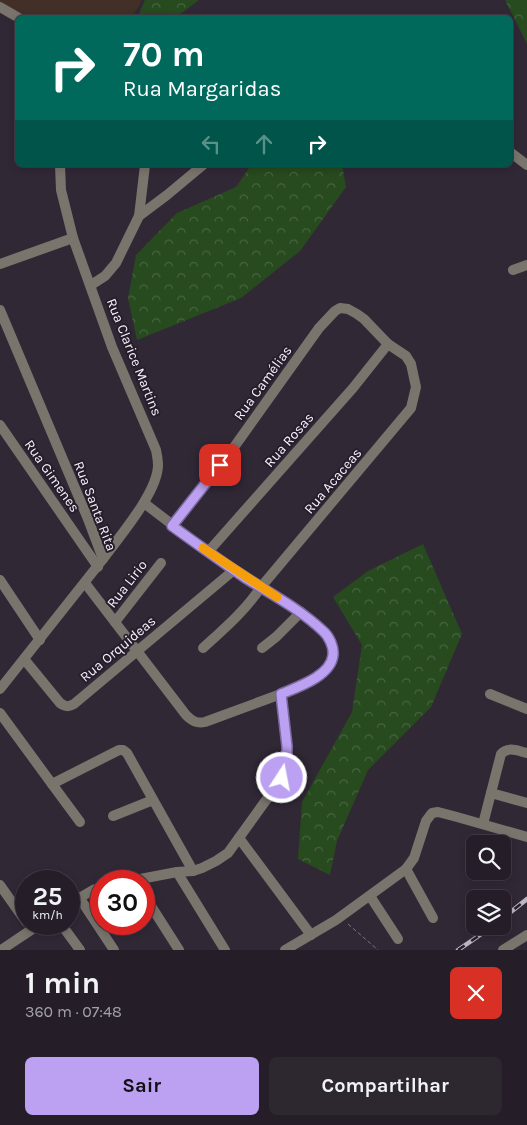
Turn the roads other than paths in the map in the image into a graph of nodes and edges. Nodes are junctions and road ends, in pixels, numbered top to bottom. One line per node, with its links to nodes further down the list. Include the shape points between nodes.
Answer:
1 (0, 7): 2 (street)
2 (15, 16)
3 (513, 154): 4 (street)
4 (527, 165)
5 (60, 167): 9 (street, via 61,190)
6 (145, 167): 8 (street)
7 (201, 167): 8 (street, Rua Clarice Martins)
8 (139, 216): 13 (street, Rua Clarice Martins, via 116,263)
9 (73, 238): 10 (street); 13 (street)
10 (0, 264)
11 (527, 265): 12 (street)
12 (513, 270)
13 (91, 285): 17 (street, Rua Clarice Martins, via 112,347 156,450 155,483)
14 (0, 310): 20 (street, Rua Santa Rita, via 88,519)
15 (388, 344): 18 (street, Rua Camélias, via 358,314 348,309 335,311); 19 (street, Rua Rosas); 25 (street, Rua Acaceas, via 408,359 413,370 416,387 411,408)
16 (0, 425): 20 (street, Rua Gimenes)
17 (144, 503): 18 (street); 20 (street, Rua Clarice Martins)
18 (172, 526): 19 (street)
19 (208, 552): 22 (street)
20 (100, 563): 24 (street, Rua Santa Rita)
21 (161, 563): 27 (street, Rua Lirio)
22 (234, 570): 25 (street); 31 (street, Rua Orquideas)
23 (0, 580): 28 (street)
24 (85, 583): 27 (street); 28 (street, Rua Santa Rita)
25 (262, 588): 26 (street); 29 (street, via 234,621)
26 (301, 612): 30 (street); 34 (street, via 324,632 334,653 327,669 319,676)
27 (115, 622): 31 (street)
28 (40, 640): 32 (street, Rua Santa Rita)
29 (203, 648)
30 (262, 648)
31 (137, 651): 32 (street, Rua Orquideas, via 69,706 60,703); 36 (street, via 186,715 195,722 205,722)
32 (24, 660): 33 (street, Rua Santa Rita)
33 (0, 689)
34 (281, 694): 36 (street); 38 (street)
35 (490, 694): 37 (street)
36 (266, 699): 38 (street)
37 (527, 709)
38 (283, 711): 49 (street, via 287,762 282,778)
39 (0, 713): 41 (street)
40 (527, 753): 42 (street, via 504,750)
41 (52, 784): 43 (street, via 123,750); 46 (street)
42 (491, 793): 44 (street); 47 (street)
43 (153, 800): 45 (street); 51 (street)
44 (527, 803)
45 (113, 816)
46 (80, 822)
47 (483, 824): 48 (street); 50 (street, via 432,813 426,821 414,858)
48 (527, 837)
49 (238, 838): 51 (street, via 222,857); 60 (street)
50 (406, 869): 55 (street); 59 (street)
51 (193, 871): 52 (street)
52 (177, 872): 53 (street); 69 (street)
53 (155, 876)
54 (0, 885): 57 (street)
55 (370, 896): 60 (street); 64 (street)
56 (80, 899): 67 (street)
57 (15, 904)
58 (155, 912): 68 (street)
59 (432, 918)
60 (311, 934): 70 (street)
61 (19, 935): 65 (street)
62 (69, 935): 66 (street)
63 (527, 935): 71 (street)
64 (398, 939)
65 (1, 950)
66 (80, 950)
67 (114, 950)
68 (179, 950)
69 (225, 950)
70 (285, 950)
71 (503, 950)

